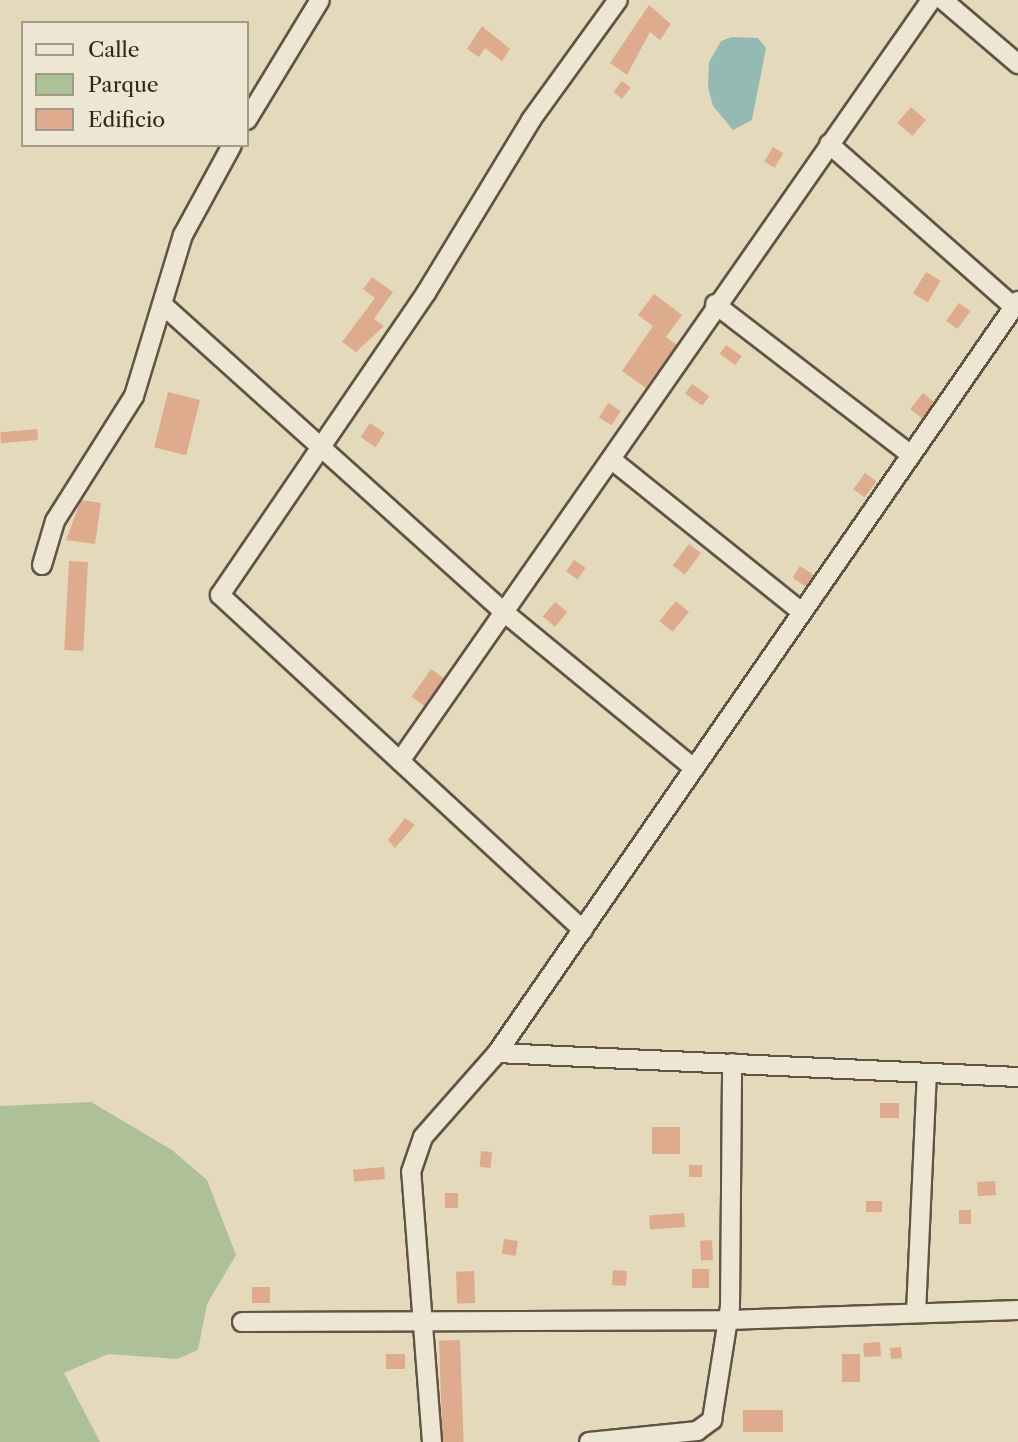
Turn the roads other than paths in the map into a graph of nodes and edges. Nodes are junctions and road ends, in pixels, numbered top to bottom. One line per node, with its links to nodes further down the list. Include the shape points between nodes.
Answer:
1 (320, 0): 6 (street)
2 (618, 0): 12 (street, via 531,120 426,293)
3 (931, 0): 7 (street)
4 (943, 0): 5 (street)
5 (1018, 64)
6 (248, 118)
7 (829, 145): 9 (street); 10 (street)
8 (231, 147): 11 (street, via 183,236)
9 (715, 304): 13 (street); 14 (street)
10 (1016, 304): 13 (street)
11 (163, 305): 12 (street); 15 (street, via 134,396 55,521)
12 (320, 448): 17 (street); 18 (street, via 220,595)
13 (911, 455): 16 (street)
14 (612, 460): 16 (street); 17 (street)
15 (42, 565)
16 (802, 612): 19 (street)
17 (505, 613): 18 (street); 19 (street)
18 (400, 761): 20 (street)
19 (694, 768): 20 (street)
20 (583, 930): 21 (street)
21 (497, 1054): 22 (street); 28 (street, via 416,1152 411,1172)
22 (732, 1063): 23 (street); 27 (street)
23 (928, 1073): 24 (street); 26 (street)
24 (1018, 1077)
25 (1018, 1310): 26 (street)
26 (916, 1312): 27 (street)
27 (729, 1320): 28 (street); 31 (street, via 707,1427)
28 (421, 1321): 29 (street); 30 (street)
29 (242, 1322)
30 (432, 1442)
31 (589, 1442)

